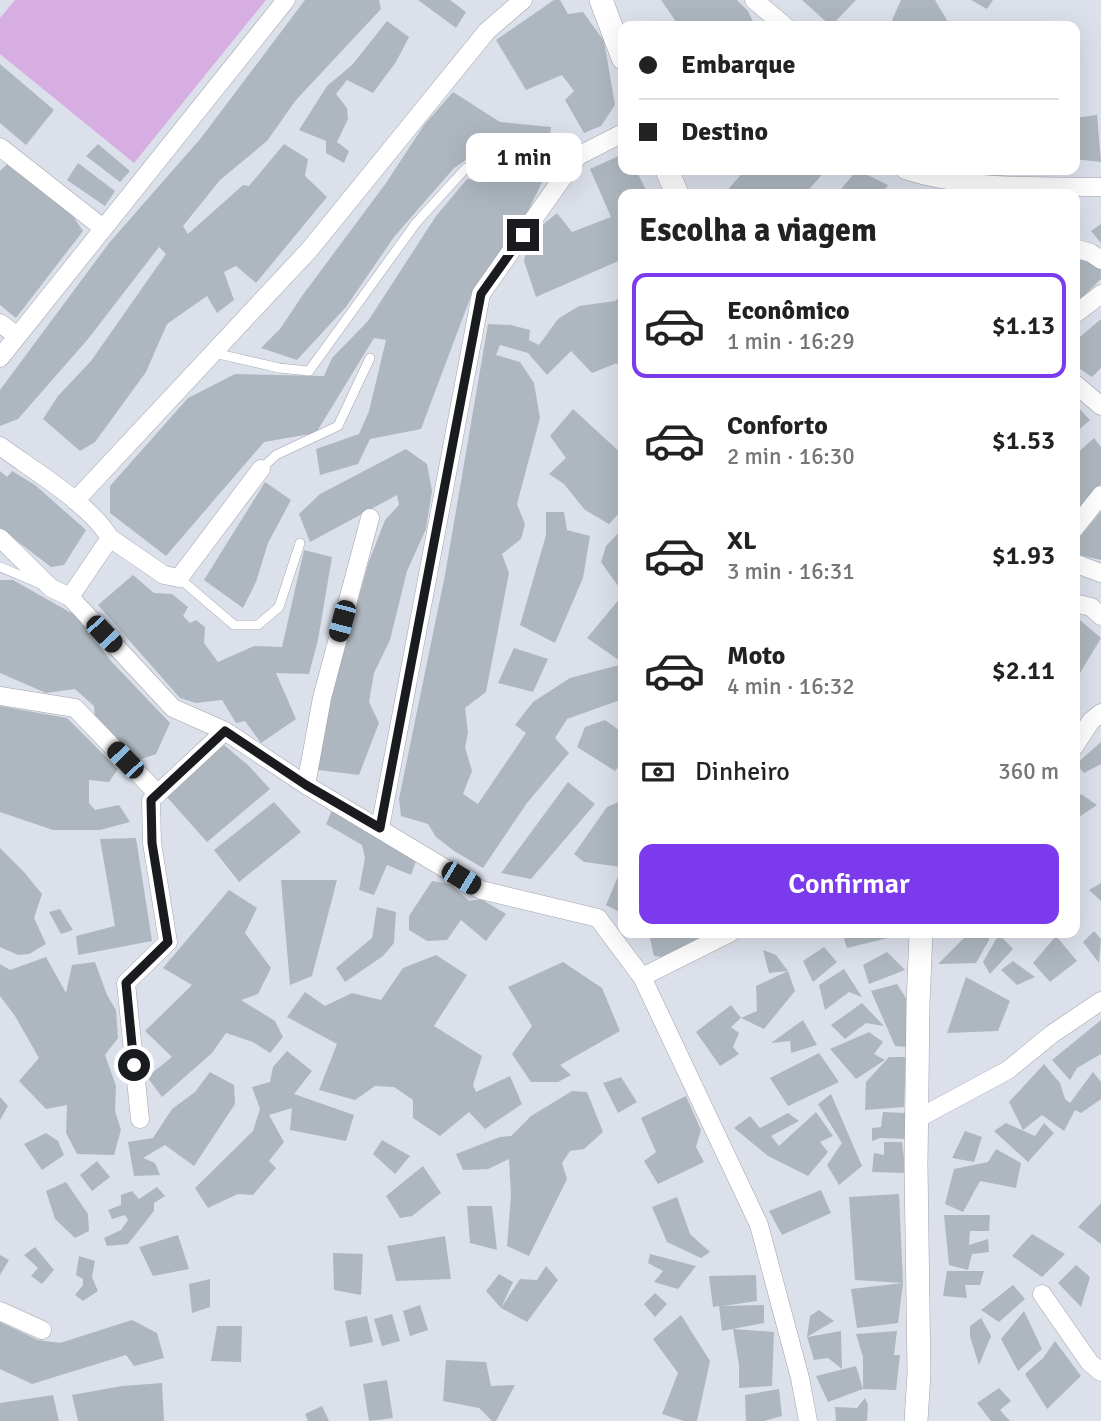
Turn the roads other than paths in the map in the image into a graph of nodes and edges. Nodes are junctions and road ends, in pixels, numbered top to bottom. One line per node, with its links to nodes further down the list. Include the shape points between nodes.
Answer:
1 (286, 0): 15 (street)
2 (523, 0): 22 (street, via 487,31 310,249)
3 (601, 0): 6 (street)
4 (754, 0): 5 (street)
5 (779, 21)
6 (617, 29)
7 (618, 136): 50 (street, via 578,156 481,294)
8 (1, 149): 15 (street)
9 (514, 171): 22 (lane, via 466,168 416,223 309,371)
10 (924, 175): 12 (street)
11 (1101, 187): 14 (street)
12 (964, 188): 13 (street)
13 (999, 189)
14 (1056, 189)
15 (103, 228): 21 (street)
16 (1080, 250): 17 (street)
17 (1101, 260)
18 (1101, 294): 19 (street)
19 (1080, 310)
20 (0, 323): 21 (street)
21 (17, 336): 23 (street)
22 (214, 352): 30 (street)
23 (0, 358)
24 (370, 358): 28 (lane, via 338,426 276,455)
25 (1080, 388): 26 (street)
26 (1101, 406)
27 (0, 446): 30 (street)
28 (261, 469): 39 (street)
29 (1101, 495): 32 (street)
30 (75, 501): 34 (street, via 101,523)
31 (370, 519): 48 (street, via 322,698)
32 (1080, 521)
33 (0, 538): 40 (street)
34 (110, 538): 39 (street, via 164,575); 41 (street)
35 (300, 543): 39 (lane, via 279,607 258,625 234,625)
36 (1080, 565): 38 (street)
37 (0, 567): 40 (lane)
38 (1101, 573)
39 (178, 578)
40 (51, 588): 41 (street)
41 (70, 597): 46 (street, via 173,708)
42 (1080, 604): 43 (street)
43 (1101, 616)
44 (0, 696): 49 (street, via 75,708)
45 (1101, 713): 47 (street)
46 (225, 731): 48 (street); 49 (street)
47 (1080, 738)
48 (306, 785): 50 (street)
49 (158, 794): 55 (street, via 151,800 152,843 168,942 126,983)
50 (380, 828): 53 (street, via 481,890 598,918)
51 (720, 938): 53 (street)
52 (925, 938): 56 (street, via 918,1004)
53 (642, 977): 61 (street, via 759,1226)
54 (1101, 1001): 56 (street, via 1008,1070)
55 (140, 1119)
56 (916, 1119): 62 (street)
57 (1042, 1294): 60 (street)
58 (0, 1311): 59 (street)
59 (43, 1330)
60 (1101, 1372)
61 (808, 1421)
62 (916, 1421)

